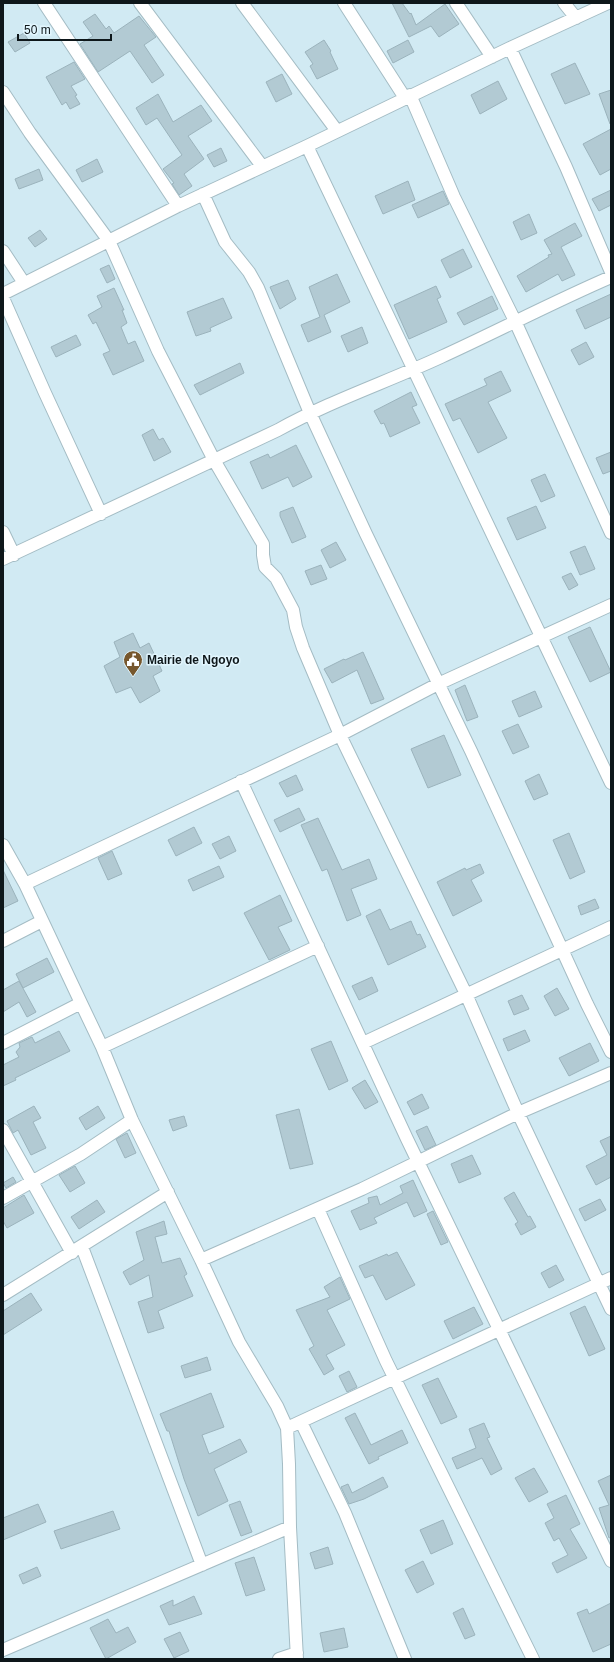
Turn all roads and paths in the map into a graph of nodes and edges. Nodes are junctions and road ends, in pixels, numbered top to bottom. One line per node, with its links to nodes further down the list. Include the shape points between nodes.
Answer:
1 (44, 3): 17 (street)
2 (140, 3): 15 (street)
3 (242, 3): 13 (street)
4 (344, 3): 12 (street)
5 (456, 3): 10 (street)
6 (564, 3): 8 (street)
7 (608, 3): 8 (street)
8 (576, 18): 9 (street)
9 (510, 48): 10 (street); 20 (street, via 566,167)
10 (492, 57): 12 (street)
11 (3, 92): 18 (street)
12 (408, 97): 13 (street); 25 (street)
13 (337, 131): 14 (street)
14 (307, 146): 15 (street); 26 (street)
15 (262, 166): 16 (street)
16 (202, 194): 17 (street); 27 (street, via 225,242 258,288)
17 (178, 206): 18 (street)
18 (109, 241): 22 (street); 28 (street, via 158,351)
19 (3, 250): 22 (street)
20 (611, 272)
21 (611, 277): 25 (street)
22 (24, 284): 23 (street)
23 (3, 294)
24 (3, 298): 29 (street)
25 (515, 321): 26 (street); 31 (street)
26 (413, 369): 27 (street); 34 (street)
27 (310, 413): 28 (street); 35 (street)
28 (214, 460): 29 (street); 36 (street, via 263,544 266,567 276,578 293,610 303,648)
29 (101, 514): 32 (street)
30 (3, 532): 32 (street)
31 (611, 533)
32 (8, 557)
33 (611, 605): 34 (street)
34 (542, 637): 35 (street); 38 (street)
35 (438, 684): 36 (street); 45 (street)
36 (340, 735): 37 (street); 46 (street)
37 (241, 781): 40 (street); 44 (street)
38 (611, 783)
39 (3, 845): 40 (street)
40 (25, 884): 41 (street)
41 (42, 921): 43 (street); 47 (street)
42 (611, 927): 45 (street)
43 (3, 941)
44 (318, 946): 49 (street); 50 (street)
45 (562, 950): 46 (street); 51 (street)
46 (466, 994): 49 (street); 53 (street)
47 (81, 1003): 48 (street); 50 (street)
48 (3, 1043)
49 (363, 1043): 56 (street)
50 (102, 1047): 54 (street)
51 (611, 1052)
52 (611, 1073): 53 (street)
53 (518, 1113): 56 (street); 64 (street)
54 (132, 1120): 57 (street, via 81,1154); 58 (street)
55 (3, 1130): 57 (street)
56 (418, 1162): 60 (street); 67 (street)
57 (32, 1182): 59 (street); 61 (street)
58 (168, 1192): 61 (street); 62 (street)
59 (3, 1198)
60 (318, 1209): 62 (street); 68 (street)
61 (76, 1250): 65 (street); 73 (street)
62 (201, 1260): 70 (street, via 239,1342)
63 (611, 1278): 64 (street)
64 (599, 1283): 66 (street); 67 (street)
65 (3, 1295)
66 (611, 1309)
67 (499, 1330): 68 (street); 72 (street)
68 (395, 1378): 69 (street); 78 (street)
69 (301, 1422): 70 (street); 77 (street, via 345,1514)
70 (287, 1428): 71 (street)
71 (290, 1527): 73 (street); 75 (street)
72 (611, 1561)
73 (202, 1565): 74 (street)
74 (3, 1650)
75 (297, 1656): 76 (street)
76 (279, 1659)
77 (405, 1659)
78 (533, 1659)

